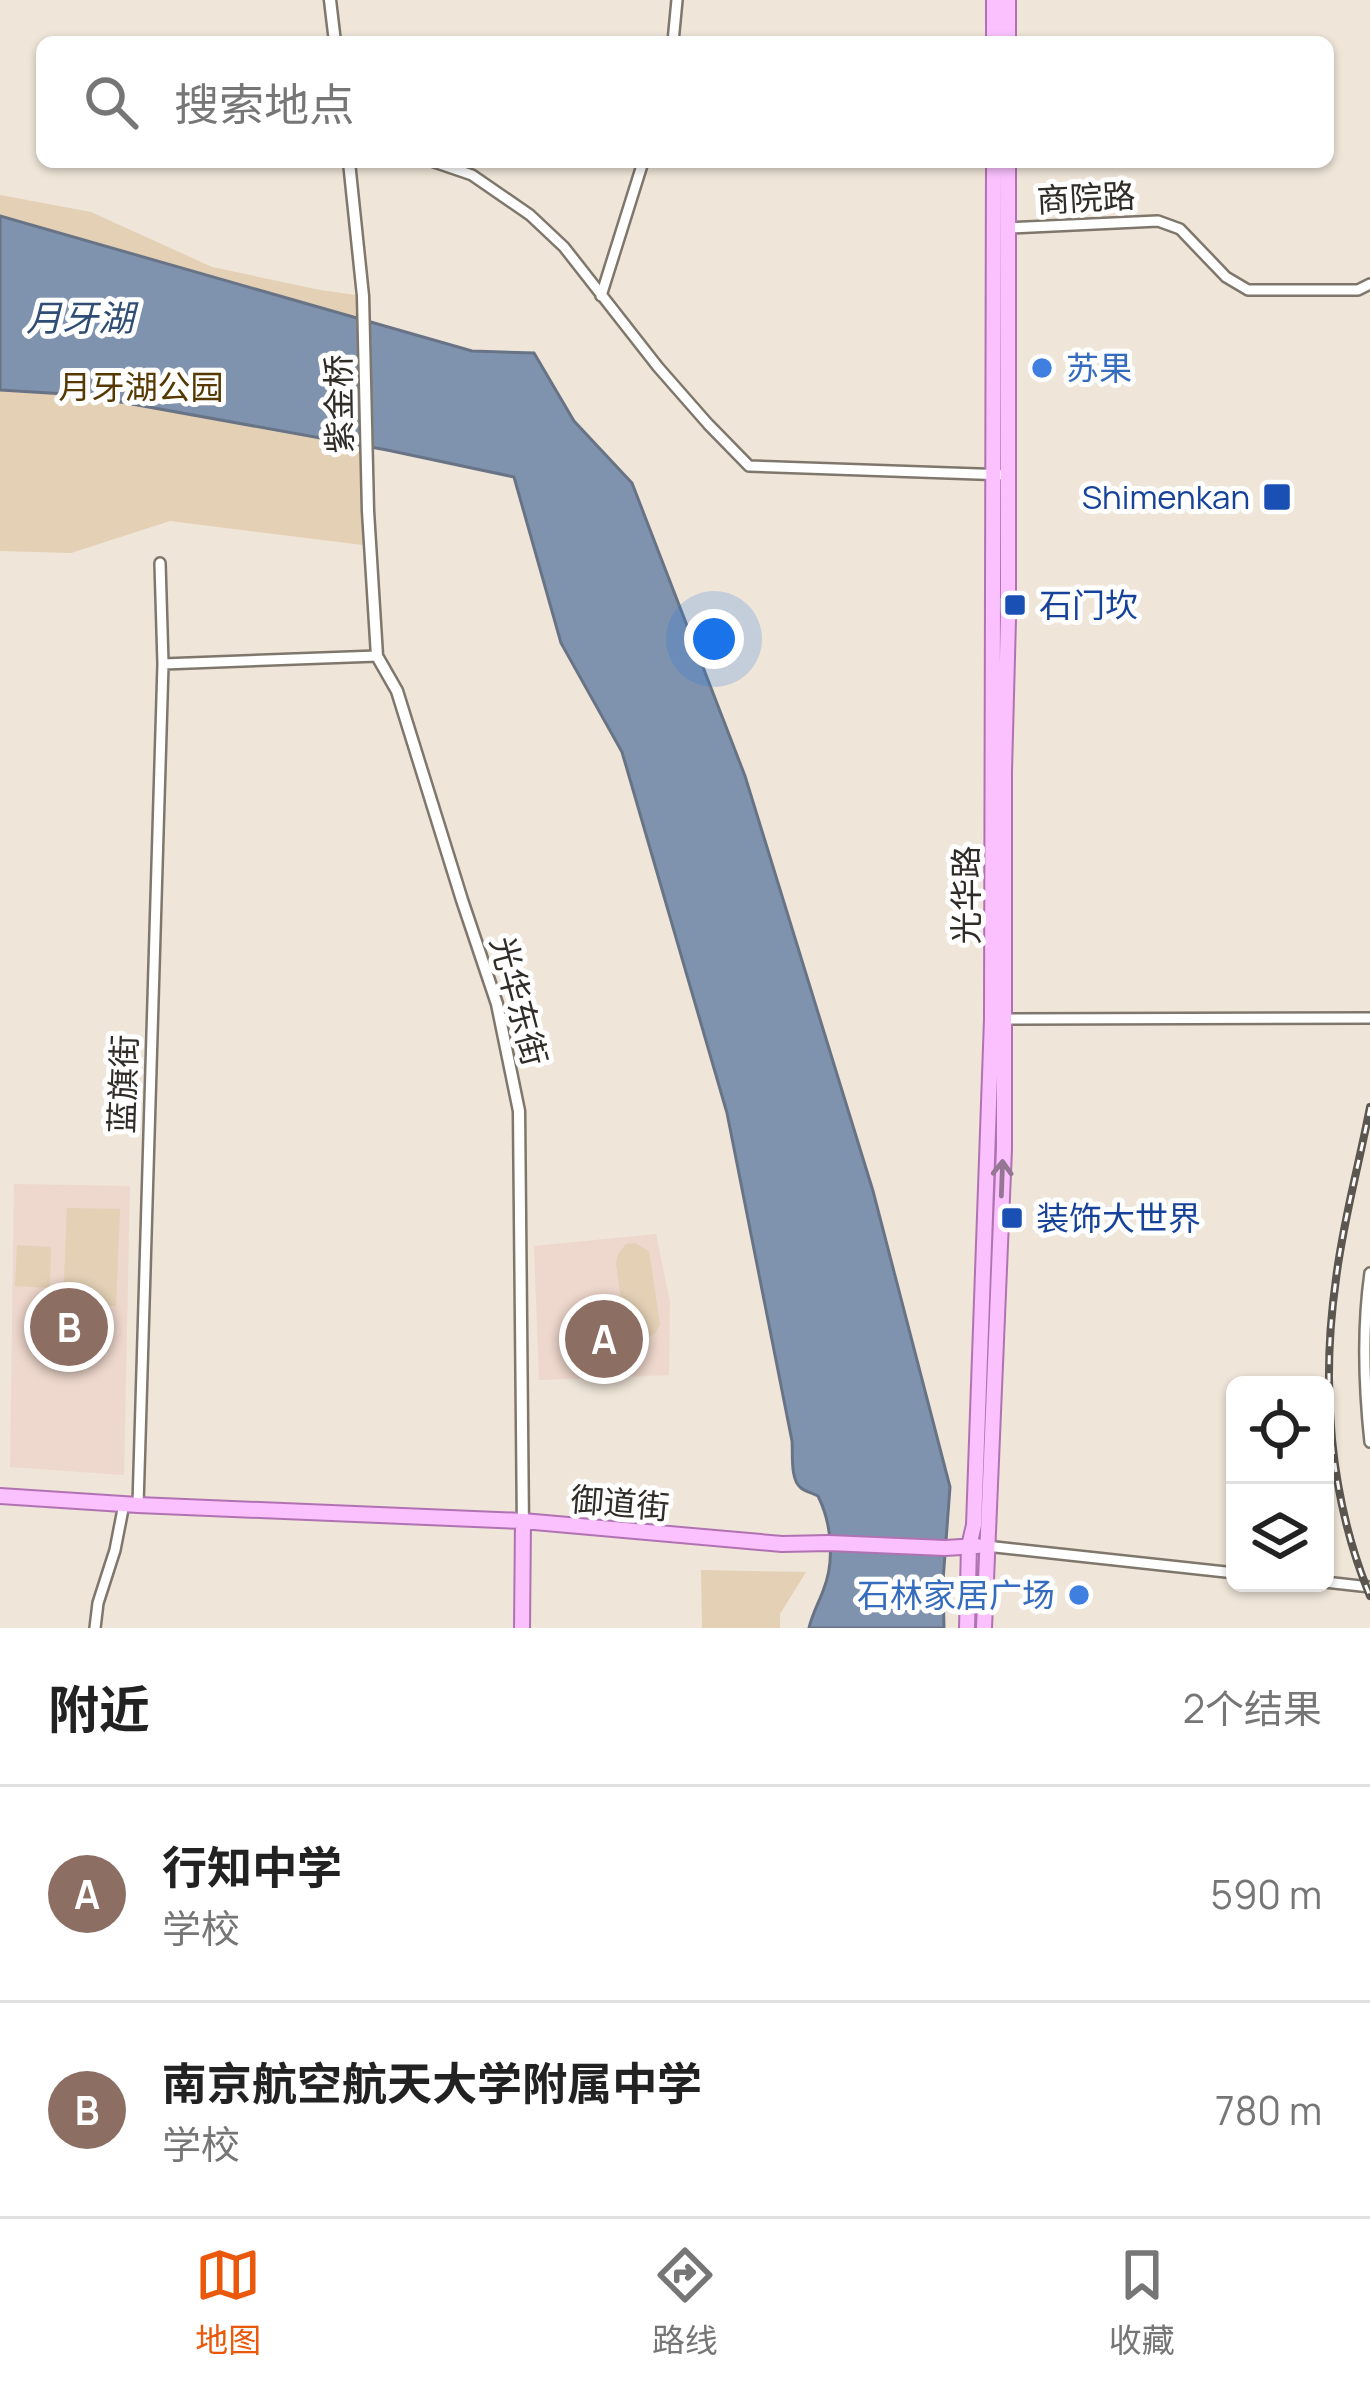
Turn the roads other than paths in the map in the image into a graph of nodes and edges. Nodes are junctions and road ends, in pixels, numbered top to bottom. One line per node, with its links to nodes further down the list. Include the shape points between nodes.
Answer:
1 (330, 0): 5 (street)
2 (677, 0): 6 (street)
3 (994, 0): 7 (main road)
4 (1008, 0): 8 (main road)
5 (334, 36)
6 (674, 36)
7 (994, 36)
8 (1008, 36)
9 (350, 168): 18 (street, 紫金桥, via 363,296)
10 (452, 168): 16 (street, via 530,215)
11 (641, 168): 16 (street)
12 (994, 168): 17 (main road, 光华路)
13 (1008, 168): 14 (main road, 光华路)
14 (1008, 228): 15 (street, 商院路, via 1158,221 1180,229 1248,290); 17 (main road, 光华路)
15 (1370, 284)
16 (601, 296): 17 (street, via 749,466)
17 (1001, 474): 23 (main road, 光华路)
18 (368, 511): 20 (street, 光华东街)
19 (160, 563): 21 (street, 蓝旗街)
20 (377, 656): 21 (street); 28 (street, 光华东街, via 397,692 497,1004 518,1111)
21 (163, 664): 27 (street, 蓝旗街)
22 (1370, 1018): 23 (street)
23 (999, 1019): 29 (main road, 光华路)
24 (1370, 1273): 25 (street)
25 (1370, 1442)
26 (0, 1496): 27 (main road, 御道街)
27 (131, 1505): 28 (main road, 御道街); 33 (street, 蓝旗街)
28 (524, 1522): 29 (main road, 御道街, via 782,1544); 34 (main road)
29 (977, 1546): 30 (street); 35 (main road, 光华路); 36 (main road)
30 (1226, 1572)
31 (1334, 1583): 32 (street)
32 (1370, 1587)
33 (95, 1628)
34 (522, 1628)
35 (967, 1628)
36 (984, 1628)

